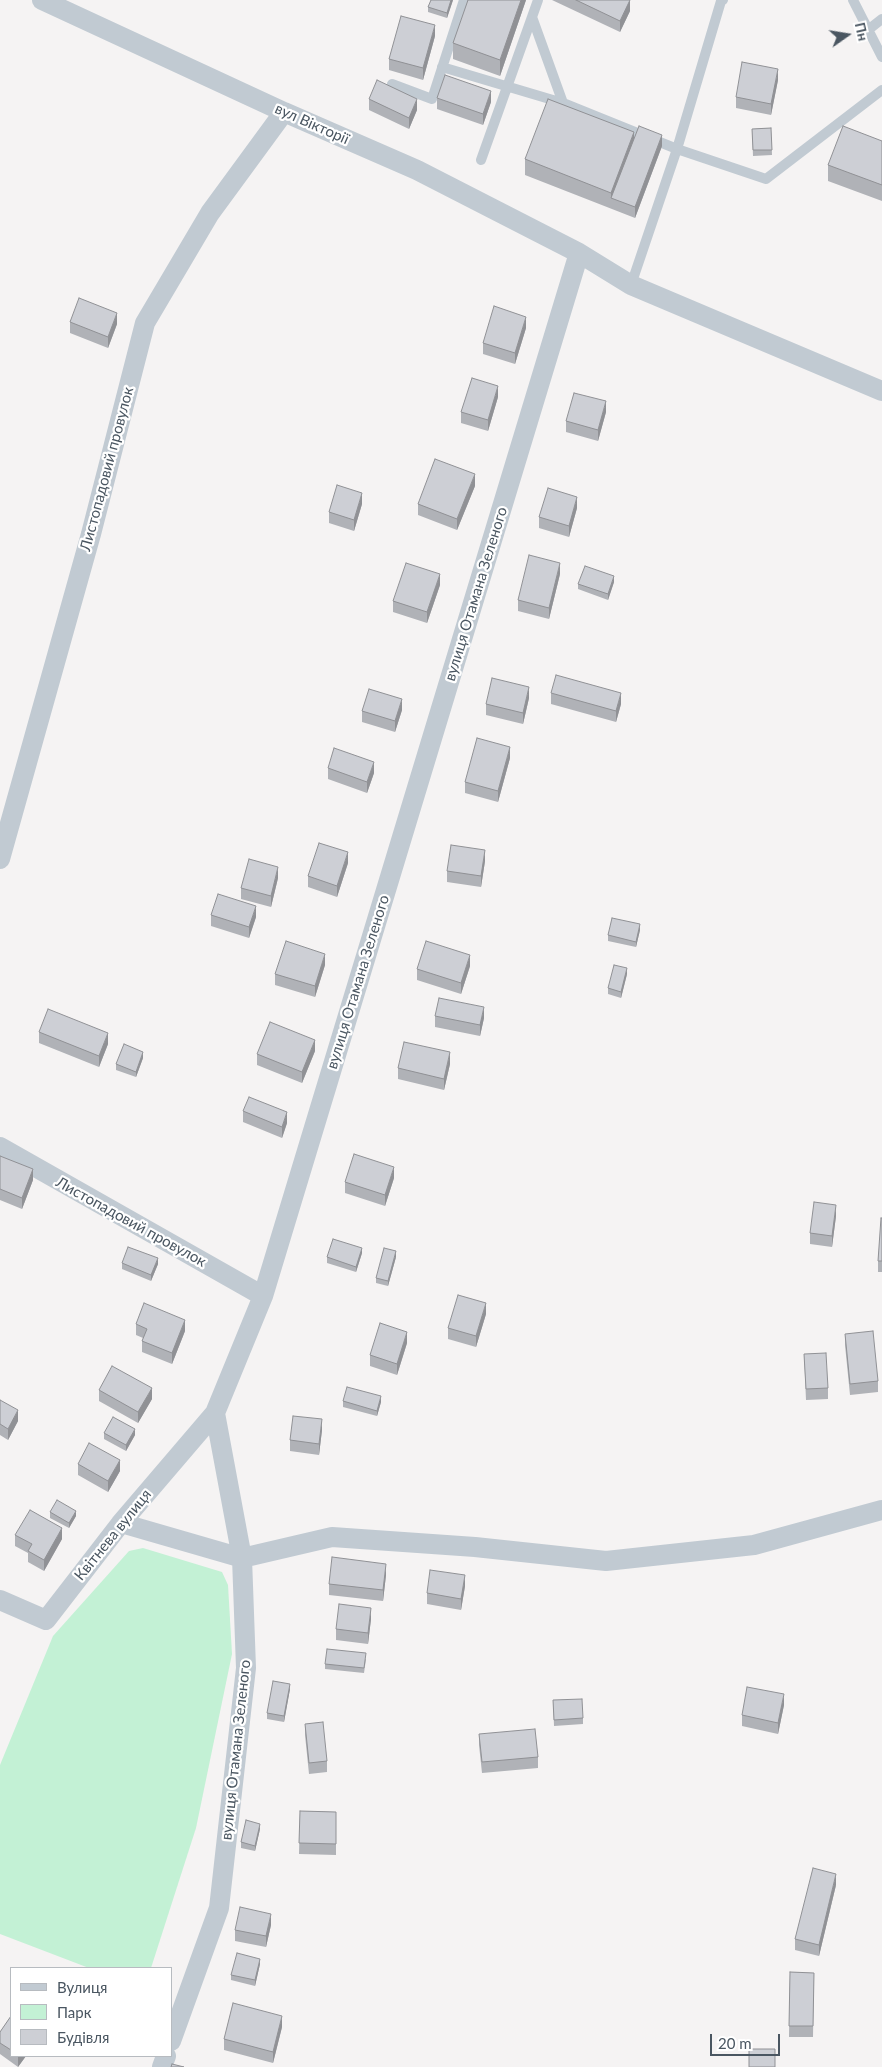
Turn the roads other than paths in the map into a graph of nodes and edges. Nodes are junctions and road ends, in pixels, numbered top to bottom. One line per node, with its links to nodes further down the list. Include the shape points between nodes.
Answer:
1 (42, 0): 15 (street, вул Вікторії)
2 (464, 0): 10 (lane)
3 (538, 0): 6 (lane)
4 (723, 0): 16 (lane)
5 (853, 0): 8 (lane)
6 (532, 17): 12 (lane); 14 (lane)
7 (882, 18): 8 (lane)
8 (868, 30): 9 (lane)
9 (882, 57)
10 (442, 68): 11 (lane, via 432,99); 12 (lane)
11 (392, 84)
12 (508, 87): 14 (lane); 17 (lane)
13 (882, 90): 16 (lane, via 766,178)
14 (563, 103): 16 (lane)
15 (284, 112): 18 (street, вул Вікторії, via 417,170); 21 (street, Листопадовий провулок, via 210,212 145,323)
16 (677, 149): 19 (lane)
17 (481, 160)
18 (579, 253): 19 (street); 23 (street, вулиця Отамана Зеленого)
19 (631, 285): 20 (street)
20 (882, 391)
21 (0, 858)
22 (0, 1147): 23 (street, Листопадовий провулок)
23 (263, 1296): 24 (street, вулиця Отамана Зеленого)
24 (215, 1413): 26 (street, Квітнева вулиця); 27 (street, вулиця Отамана Зеленого)
25 (882, 1510): 27 (street, via 754,1545 606,1561 475,1547 332,1537)
26 (121, 1523): 27 (street); 28 (street, Квітнева вулиця, via 46,1620)
27 (242, 1558): 29 (street, вулиця Отамана Зеленого, via 246,1668 219,1908)
28 (0, 1600)
29 (172, 2037)

